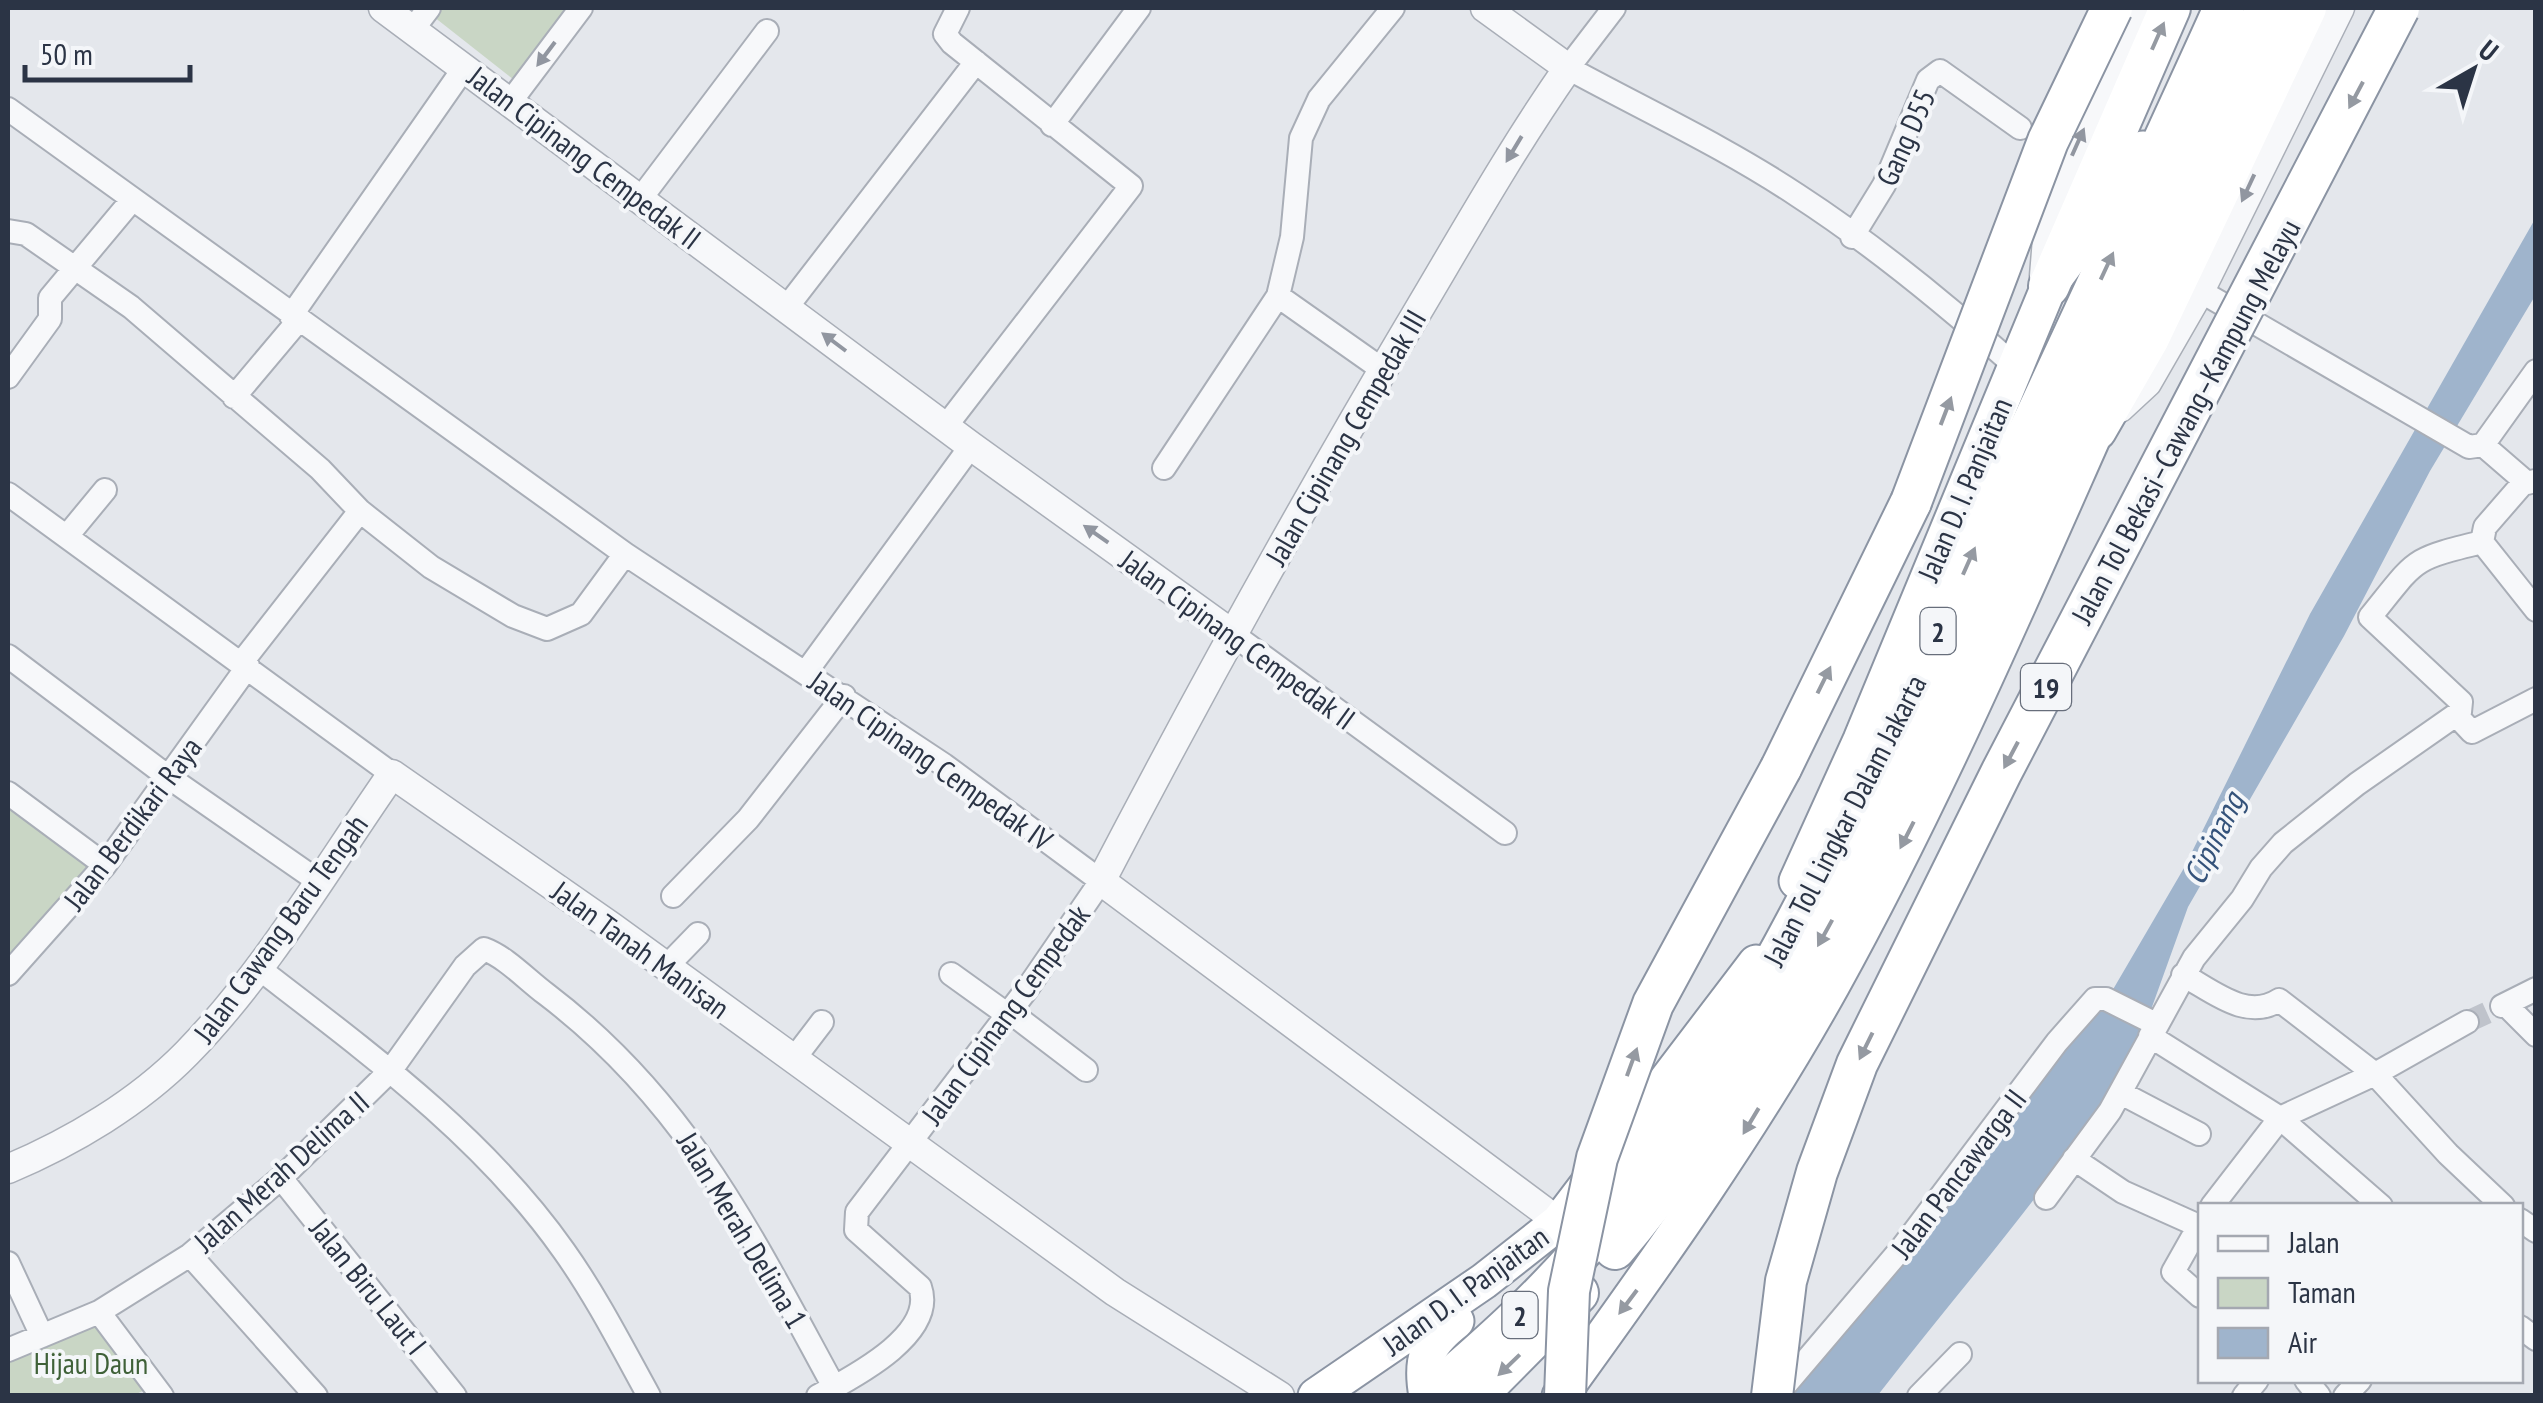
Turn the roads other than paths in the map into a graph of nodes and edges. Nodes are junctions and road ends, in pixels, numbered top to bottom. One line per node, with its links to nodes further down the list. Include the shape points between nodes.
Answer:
1 (383, 8): 18 (street, Jalan Cipinang Cempedak II)
2 (581, 8): 23 (street, one-way to 23)
3 (958, 8): 20 (street, via 945,34)
4 (1138, 8): 25 (street)
5 (1392, 8): 34 (street, via 1318,99 1301,138 1292,237)
6 (1485, 8): 22 (street)
7 (1614, 8): 22 (street, Jalan Cipinang Cempedak III)
8 (2112, 8): 117 (highway, one-way to 8, bridge, via 1569,1290 1597,1158 1654,1004 1911,502 2048,140)
9 (2140, 8): 33 (street, one-way to 9, via 2049,214)
10 (2170, 8): 33 (highway, one-way to 10)
11 (2208, 8): 33 (highway, Jalan D. I. Panjaitan, via 2132,172)
12 (2224, 8): 115 (highway, Jalan Tol Lingkar Dalam Jakarta / 2, one-way to 12, bridge, via 1549,1287 1602,1226 1690,1105 1789,937 1886,744)
13 (2267, 8): 116 (highway, Jalan Tol Lingkar Dalam Jakarta / 2, one-way to 116, via 1876,840 1747,1072 1605,1261)
14 (2291, 8): 43 (highway, via 2226,153 2108,381)
15 (2306, 8): 43 (highway, via 2133,370)
16 (2340, 8): 32 (street, one-way to 32)
17 (2400, 8): 118 (highway, Jalan Tol Bekasi–Cawang–Kampung Melayu / 19, one-way to 118, bridge, via 1857,1064 1786,1280)
18 (421, 18): 21 (street, Jalan Cipinang Cempedak II)
19 (767, 31): 27 (street)
20 (976, 62): 25 (street); 35 (street)
21 (464, 68): 23 (street, Jalan Cipinang Cempedak II); 36 (street)
22 (1568, 68): 30 (street, via 1733,155); 38 (street, Jalan Cipinang Cempedak III, one-way to 38)
23 (511, 102): 27 (street, Jalan Cipinang Cempedak II)
24 (8, 109): 28 (street, Jalan Cipinang Cempedak IV)
25 (1052, 124): 42 (street, via 1131,186)
26 (2020, 128): 30 (street, Gang D55, via 1940,71 1928,80 1877,198)
27 (640, 198): 35 (street, Jalan Cipinang Cempedak II)
28 (132, 200): 31 (street); 36 (street, Jalan Cipinang Cempedak IV)
29 (9, 234): 31 (street, via 26,234)
30 (1852, 237): 37 (street)
31 (76, 267): 40 (street, via 50,298 50,319); 41 (street)
32 (2200, 291): 43 (street, via 2147,383); 44 (street, via 2453,440)
33 (2045, 294): 37 (highway, Jalan D. I. Panjaitan)
34 (1278, 296): 38 (street); 46 (street)
35 (787, 307): 42 (street, Jalan Cipinang Cempedak II, one-way to 35)
36 (294, 318): 41 (street); 53 (street, Jalan Cipinang Cempedak IV)
37 (2015, 366): 82 (highway, Jalan D. I. Panjaitan, via 1861,740 1764,952)
38 (1383, 370): 55 (street, Jalan Cipinang Cempedak III)
39 (2536, 371): 44 (street)
40 (8, 377)
41 (234, 397): 50 (street)
42 (946, 426): 45 (street, Jalan Cipinang Cempedak II)
43 (2096, 430): 117 (highway, one-way to 117, via 2005,641 1833,983 1745,1132)
44 (2483, 445): 47 (street)
45 (971, 446): 55 (street, Jalan Cipinang Cempedak II, one-way to 45); 58 (street)
46 (1164, 468)
47 (2530, 481): 52 (street, via 2485,527)
48 (105, 490): 51 (street)
49 (8, 494): 51 (street, Jalan Tanah Manisan)
50 (360, 511): 53 (street, via 430,567 547,629 581,614); 57 (street, Jalan Berdikari Raya)
51 (67, 536): 57 (street, Jalan Tanah Manisan)
52 (2482, 542): 54 (street); 61 (street, via 2438,550 2413,564 2370,617 2461,702)
53 (625, 554): 58 (street, Jalan Cipinang Cempedak IV)
54 (2536, 610)
55 (1231, 634): 65 (street, Jalan Cipinang Cempedak II); 68 (street, Jalan Cipinang Cempedak III)
56 (8, 656): 63 (street)
57 (245, 664): 62 (street, Jalan Tanah Manisan); 63 (street, Jalan Berdikari Raya)
58 (806, 672): 59 (street, Jalan Cipinang Cempedak IV)
59 (844, 696): 68 (street, Jalan Cipinang Cempedak IV); 69 (street, via 748,819)
60 (2536, 699): 61 (street, via 2472,732)
61 (2456, 715): 75 (street, via 2283,843)
62 (392, 774): 67 (street, Jalan Cawang Baru Tengah); 72 (street, Jalan Tanah Manisan)
63 (168, 776): 66 (street, Jalan Berdikari Raya); 67 (street)
64 (8, 794): 66 (street)
65 (1505, 834)
66 (104, 865): 73 (street, Jalan Berdikari Raya)
67 (318, 880): 71 (street, Jalan Cawang Baru Tengah)
68 (1101, 881): 77 (street, Jalan Cipinang Cempedak); 98 (street, Jalan Cipinang Cempedak IV)
69 (673, 896)
70 (698, 934): 72 (street)
71 (257, 967): 84 (street); 92 (street, Jalan Cawang Baru Tengah, via 187,1052 125,1106)
72 (666, 967): 83 (street, Jalan Tanah Manisan)
73 (8, 974)
74 (951, 974): 77 (street)
75 (2184, 975): 80 (street); 86 (street, via 2245,1009 2266,1009 2279,1000)
76 (2536, 989): 81 (street, via 2504,1005)
77 (1009, 1013): 85 (street); 90 (street, Jalan Cipinang Cempedak)
78 (822, 1022): 83 (street)
79 (2467, 1022): 86 (street)
80 (2151, 1026): 87 (street); 88 (street, Jalan Pancawarga II); 118 (street, Jalan Pancawarga II, via 2106,999 2095,1000 1902,1249)
81 (2536, 1035)
82 (1700, 1039): 98 (highway, Jalan D. I. Panjaitan); 115 (highway, via 1672,1098 1568,1228 1433,1338 1424,1353)
83 (792, 1060): 90 (street, Jalan Tanah Manisan)
84 (391, 1070): 93 (street, Jalan Merah Delima II); 108 (street, Jalan Merah Delima 1, via 465,966 480,950 490,951 600,1035 675,1117 747,1228); 112 (street, via 476,1150 563,1248)
85 (1086, 1070)
86 (2375, 1074): 88 (street); 97 (street)
87 (2121, 1093): 89 (street); 91 (street)
88 (2280, 1118): 95 (street); 96 (street, Jalan Pancawarga II)
89 (2199, 1134)
90 (910, 1146): 108 (street, Jalan Cipinang Cempedak, via 854,1225 920,1287 917,1320 868,1368); 113 (street, Jalan Tanah Manisan, via 1115,1292)
91 (2074, 1159): 94 (street); 99 (street, via 2123,1192)
92 (8, 1168)
93 (281, 1178): 101 (street, Jalan Merah Delima II); 111 (street, Jalan Biru Laut I)
94 (2046, 1198)
95 (2214, 1203)
96 (2378, 1203)
97 (2500, 1203)
98 (1559, 1222): 114 (highway, Jalan D. I. Panjaitan)
99 (2198, 1224)
100 (2198, 1228): 103 (street, via 2173,1272)
101 (190, 1255): 104 (street, Jalan Merah Delima II); 110 (street)
102 (8, 1263): 105 (street)
103 (2198, 1294)
104 (99, 1312): 105 (street, Jalan Merah Delima II); 109 (street)
105 (42, 1336): 106 (street, Jalan Merah Delima II)
106 (8, 1350)
107 (1960, 1354): 119 (street)
108 (826, 1391)
109 (155, 1394)
110 (316, 1396)
111 (455, 1396)
112 (649, 1396)
113 (1280, 1396)
114 (1316, 1396)
115 (1428, 1396)
116 (1476, 1396)
117 (1563, 1396)
118 (1774, 1396)
119 (1919, 1396)

